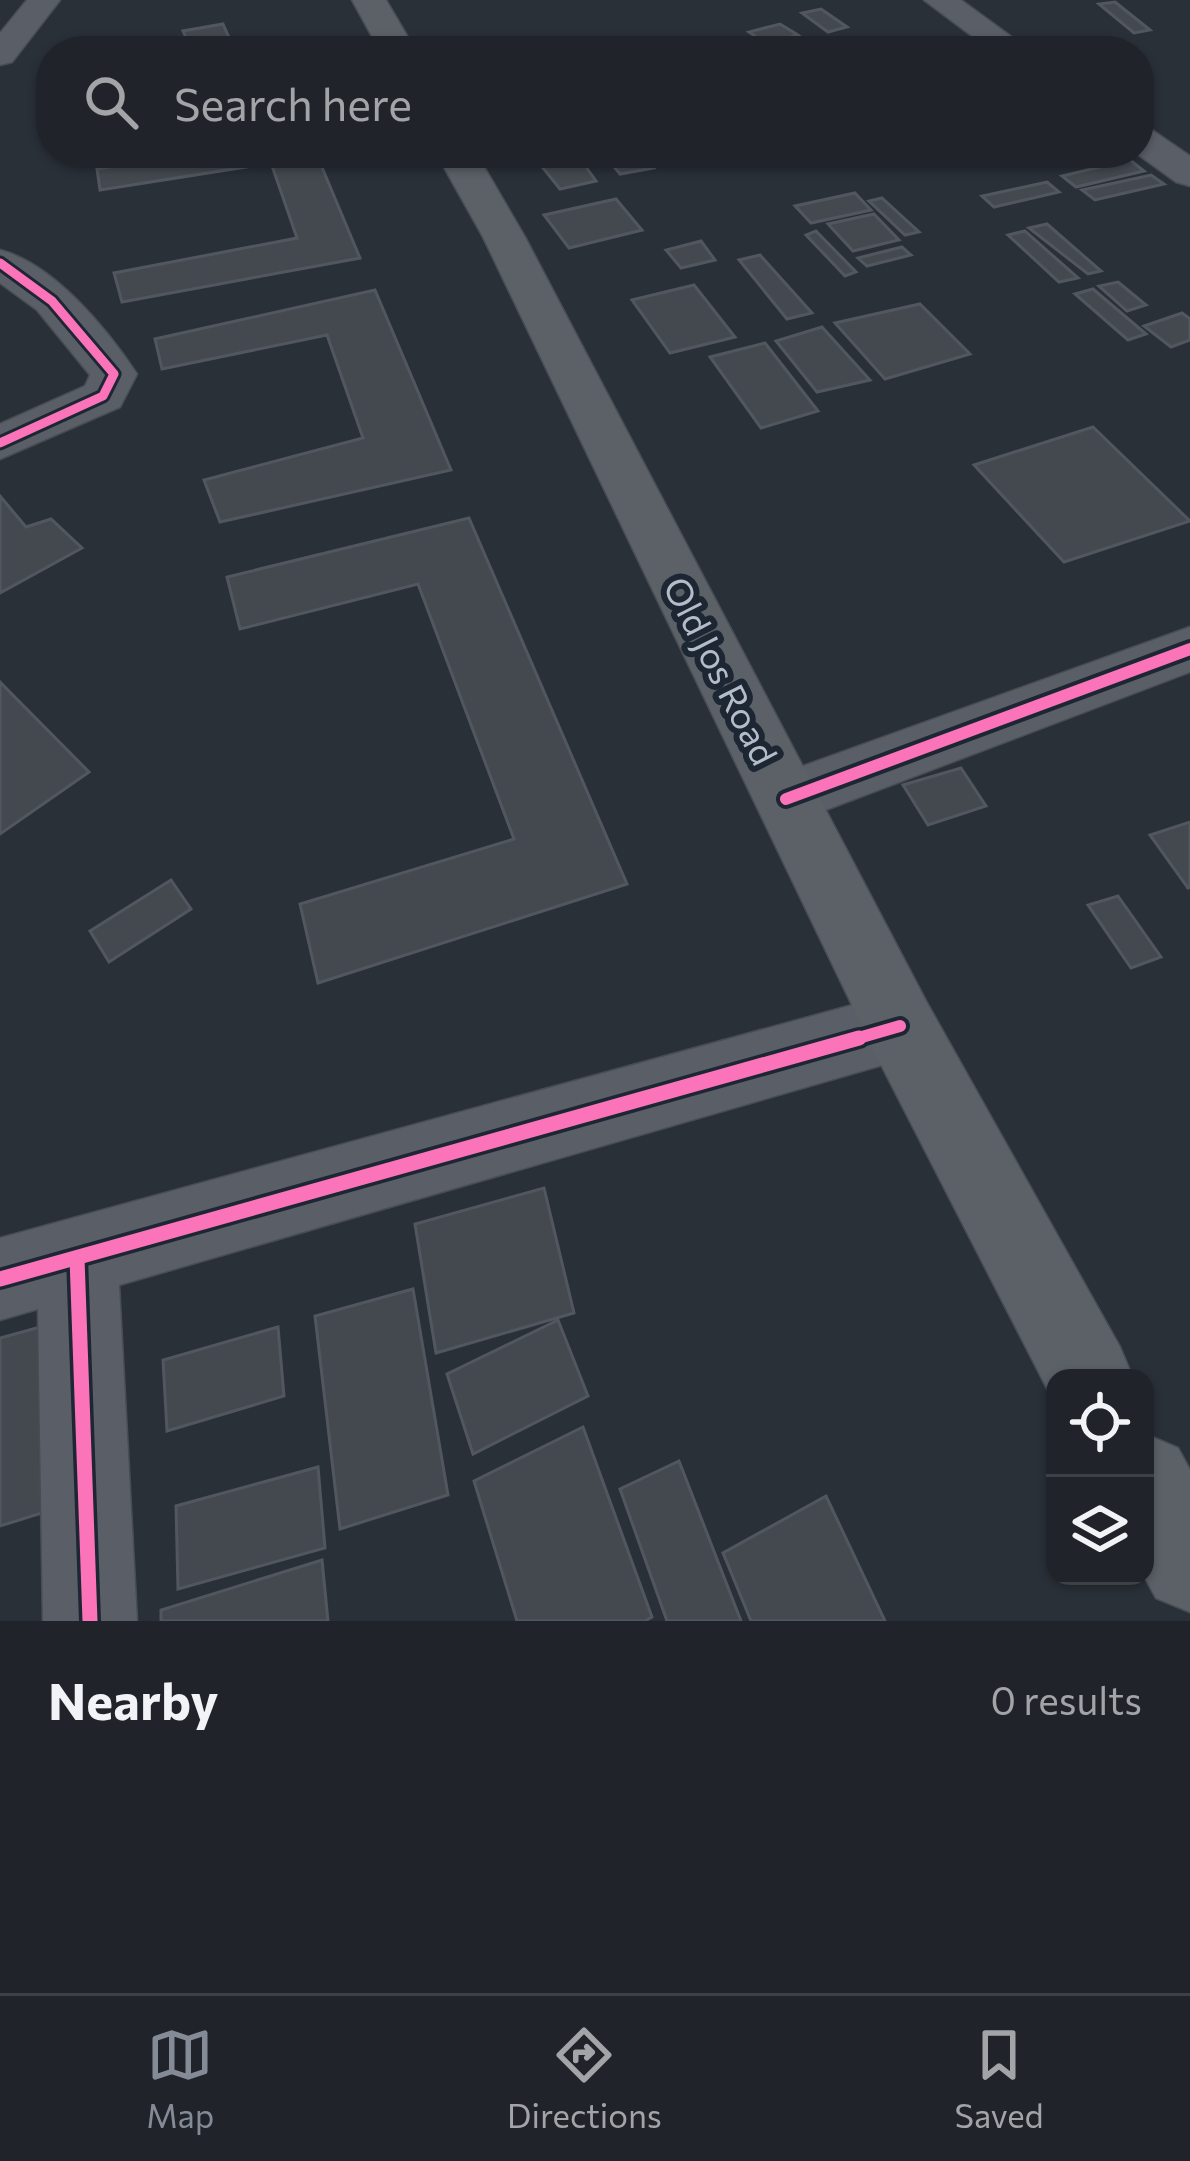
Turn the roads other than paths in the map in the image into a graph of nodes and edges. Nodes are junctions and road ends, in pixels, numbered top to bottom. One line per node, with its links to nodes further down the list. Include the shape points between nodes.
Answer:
1 (44, 0): 6 (street)
2 (369, 0): 4 (main road)
3 (940, 0): 5 (street)
4 (389, 36)
5 (992, 36)
6 (0, 56)
7 (1154, 149): 9 (street)
8 (465, 168): 13 (main road, Old Jos Road)
9 (1190, 174)
10 (0, 263): 11 (street, via 52,302 114,374 103,396)
11 (0, 443)
12 (1190, 649): 13 (street)
13 (786, 799): 14 (main road, Old Jos Road)
14 (900, 1026): 15 (street); 16 (main road, Old Jos Road)
15 (38, 1268): 19 (street)
16 (1085, 1369)
17 (1154, 1498): 18 (main road)
18 (1190, 1564)
19 (90, 1621)

